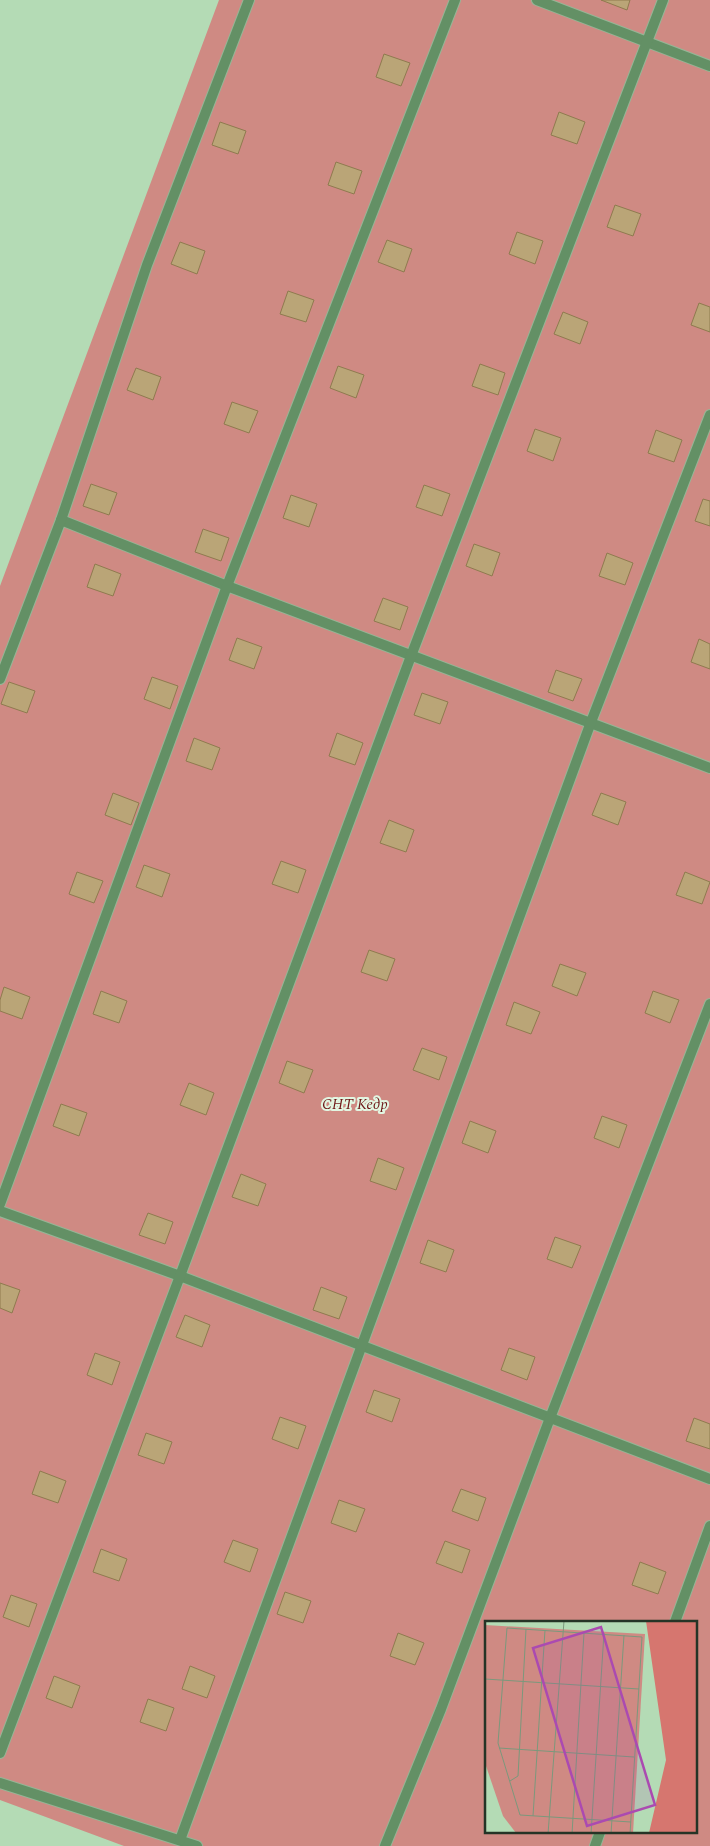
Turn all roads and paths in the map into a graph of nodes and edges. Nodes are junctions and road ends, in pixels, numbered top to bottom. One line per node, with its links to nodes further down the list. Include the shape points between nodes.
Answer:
1 (249, 0): 8 (street, via 147,266)
2 (455, 0): 9 (street)
3 (537, 0): 5 (street)
4 (663, 0): 5 (street)
5 (648, 42): 6 (street); 10 (street)
6 (710, 66)
7 (710, 415): 12 (street)
8 (61, 520): 9 (street); 11 (street)
9 (227, 586): 10 (street); 15 (street)
10 (411, 656): 12 (street); 17 (street)
11 (0, 679)
12 (591, 722): 13 (street); 18 (street)
13 (710, 768)
14 (710, 1004): 19 (street)
15 (0, 1204)
16 (0, 1211): 17 (street)
17 (180, 1276): 18 (street); 23 (street)
18 (361, 1346): 19 (street); 26 (street)
19 (550, 1418): 20 (street); 28 (street, via 441,1709)
20 (710, 1479)
21 (710, 1526): 22 (street)
22 (675, 1621)
23 (0, 1753)
24 (0, 1783): 26 (street)
25 (599, 1834): 29 (street)
26 (180, 1840): 27 (street)
27 (196, 1846)
28 (385, 1846)
29 (595, 1846)

